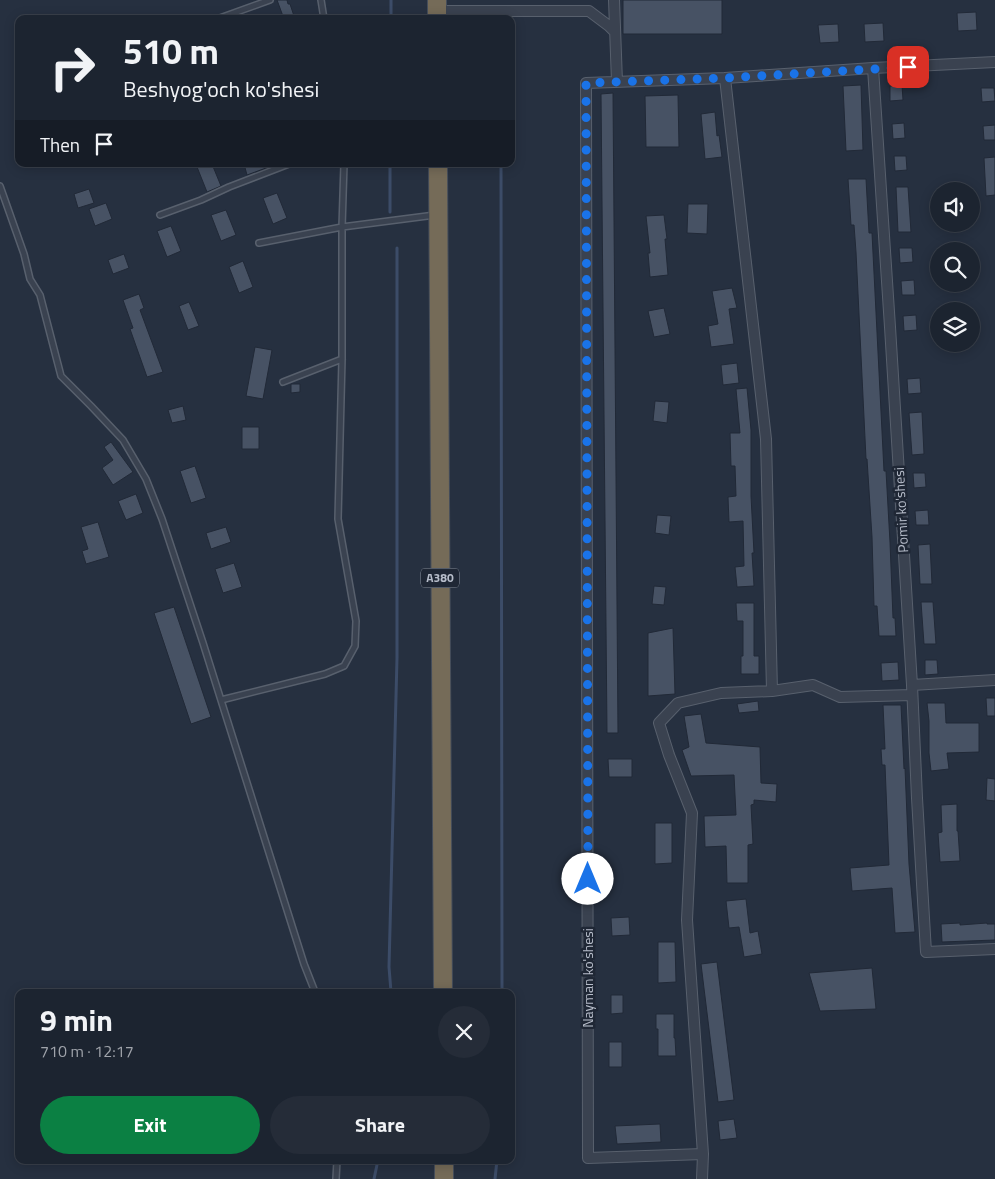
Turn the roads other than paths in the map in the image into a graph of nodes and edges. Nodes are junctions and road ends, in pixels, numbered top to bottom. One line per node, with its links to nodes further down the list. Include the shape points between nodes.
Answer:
1 (270, 0): 5 (lane)
2 (321, 0): 6 (lane)
3 (614, 0): 7 (street)
4 (437, 10): 7 (street, via 589,11)
5 (228, 15)
6 (323, 15)
7 (615, 32): 11 (street)
8 (995, 62): 9 (street)
9 (873, 68): 10 (street); 23 (street, Pomir ko'shesi)
10 (725, 78): 11 (street); 24 (street, via 766,439)
11 (617, 82): 29 (street, Nayman ko'shesi, via 586,83 588,1158)
12 (281, 167): 17 (lane)
13 (344, 167): 18 (lane)
14 (438, 167): 16 (highway, A380)
15 (0, 186): 25 (lane, via 30,279 40,294 61,376 123,440 146,479)
16 (438, 214): 18 (lane); 28 (highway, A380)
17 (160, 215)
18 (342, 227): 19 (lane); 20 (lane)
19 (259, 244)
20 (342, 359): 21 (lane); 25 (lane, via 338,519 356,621 355,646 344,666 325,674)
21 (283, 382)
22 (995, 680): 23 (street)
23 (912, 690): 24 (street, via 840,697 813,685); 26 (street, Pomir ko'shesi, via 926,952)
24 (772, 692): 29 (street, via 721,693 678,703 659,723 692,813 687,920)
25 (221, 700): 27 (lane)
26 (995, 949)
27 (313, 989)
28 (443, 989)
29 (703, 1154): 34 (street)
30 (337, 1164): 32 (lane)
31 (444, 1164): 33 (highway)
32 (336, 1179)
33 (444, 1179)
34 (702, 1179)

